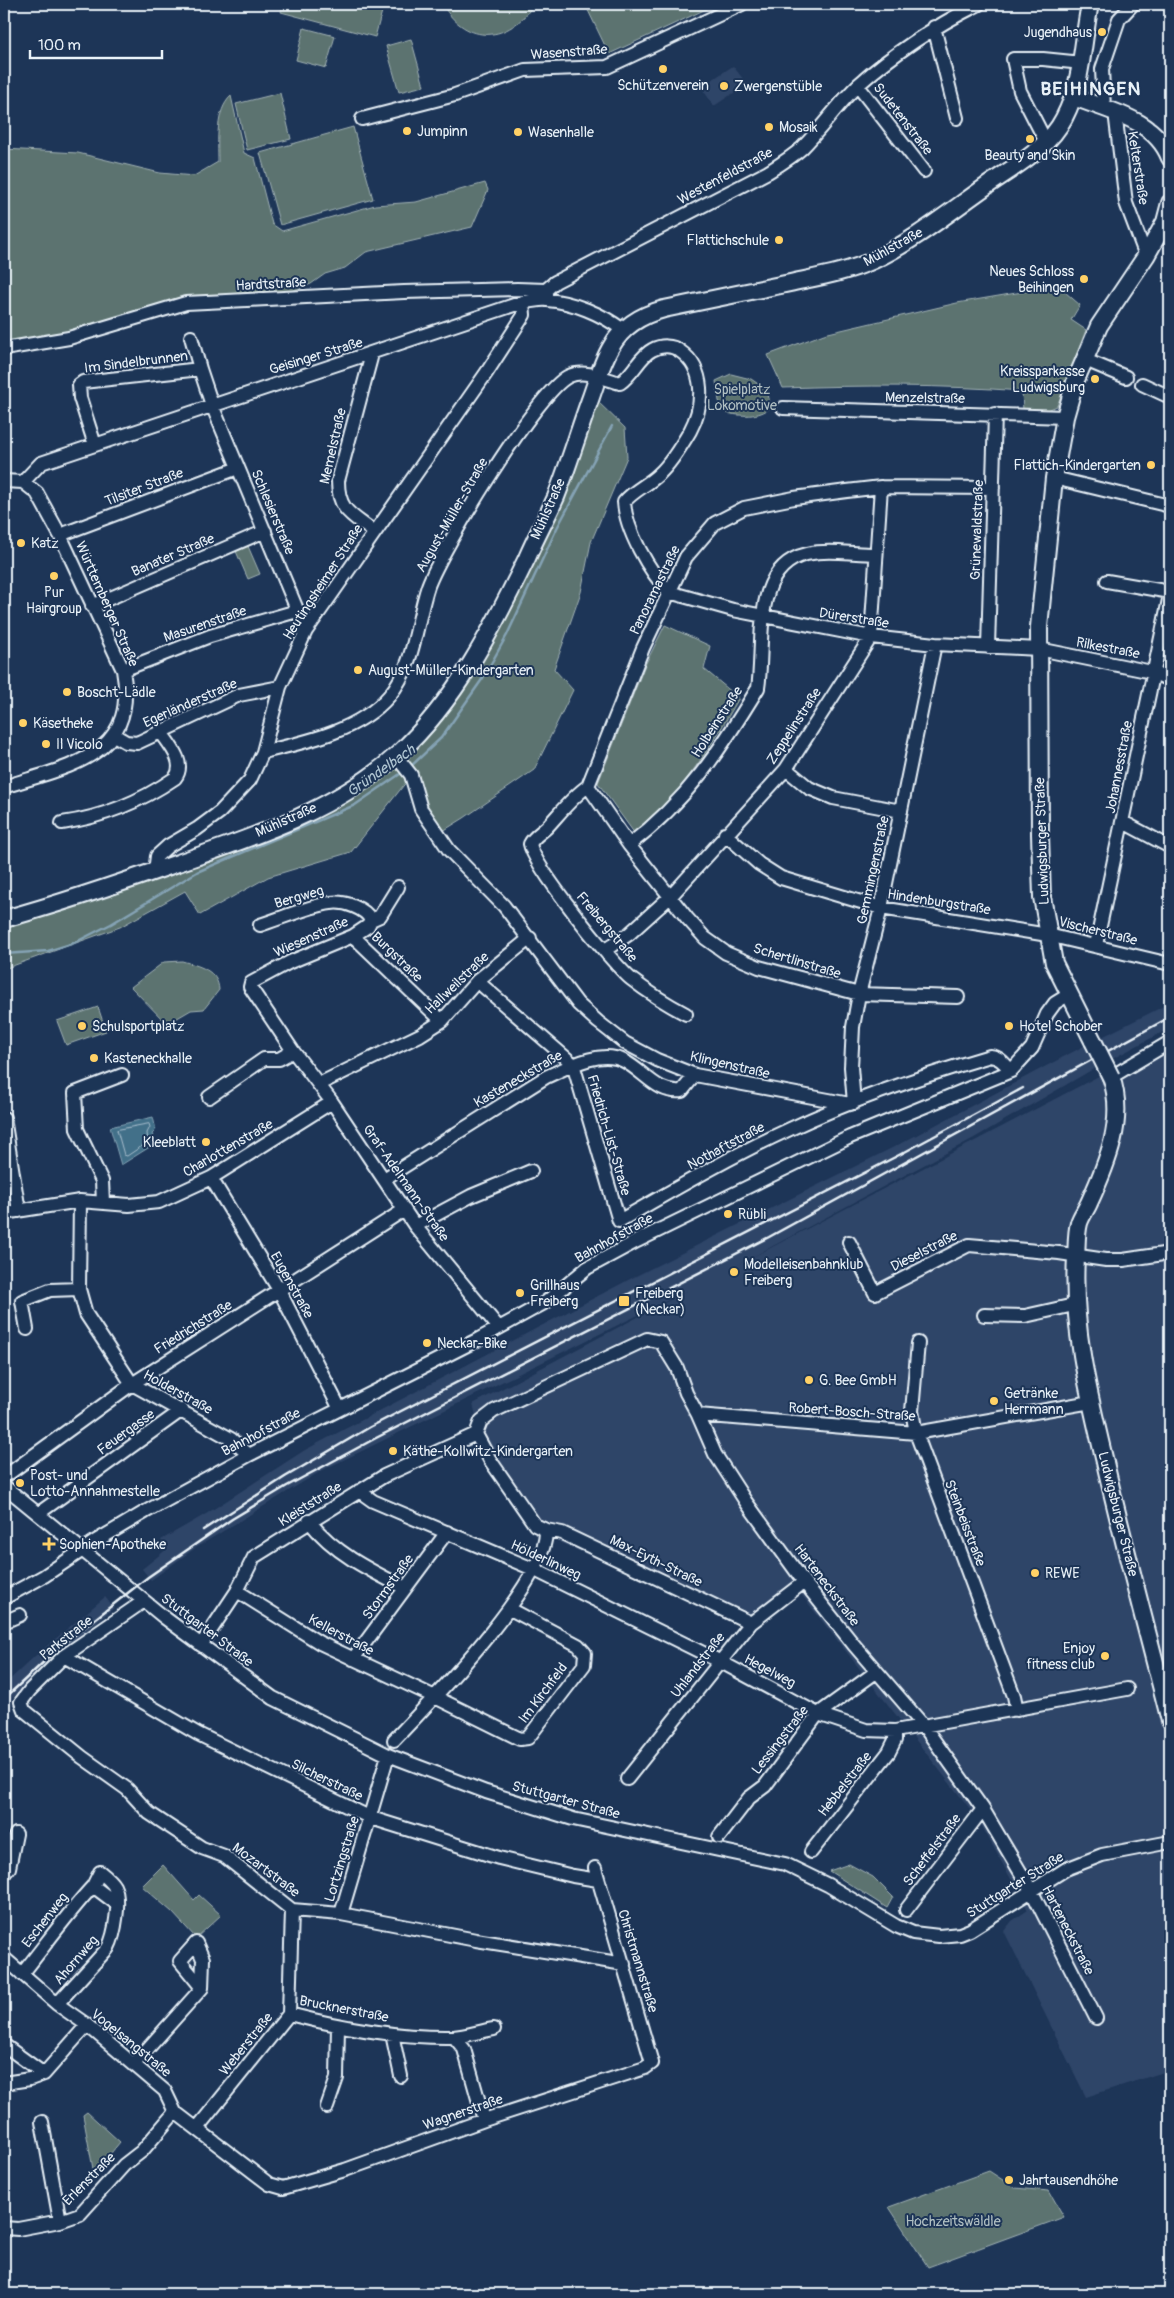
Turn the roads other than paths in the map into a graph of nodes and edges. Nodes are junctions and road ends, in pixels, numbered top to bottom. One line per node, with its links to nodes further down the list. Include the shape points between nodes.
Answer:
1 (742, 4): 11 (street, Wasenstraße, via 607,67 525,70 455,95)
2 (978, 4): 5 (street, Westenfeldstraße)
3 (1090, 4): 6 (main road, Mühlstraße)
4 (1133, 4): 9 (street, Kelterstraße, via 1119,19 1102,69)
5 (934, 27): 7 (street, Westenfeldstraße, via 910,42); 10 (street)
6 (1082, 62): 8 (main road, Mühlstraße); 12 (street, via 1013,59 1020,91)
7 (858, 86): 14 (street, Sudetenstraße); 17 (street, Westenfeldstraße, via 801,148 768,172 555,282)
8 (1074, 97): 9 (main road); 12 (main road, Mühlstraße, via 1064,119)
9 (1111, 110): 13 (main road, via 1144,126); 16 (street, Kelterstraße, via 1116,120 1126,203)
10 (957, 118)
11 (362, 119)
12 (1046, 142): 19 (main road, Mühlstraße, via 945,216 874,260 811,279 652,312)
13 (1169, 153)
14 (924, 171)
15 (1170, 203): 16 (main road, Ludwigsburger Straße, via 1165,222)
16 (1146, 256): 23 (main road, Ludwigsburger Straße, via 1100,326)
17 (546, 295): 18 (street, Geisinger Straße); 19 (street, Geisinger Straße, via 608,318); 21 (street, Hardtstraße, via 517,289 186,303 69,338)
18 (524, 302): 22 (street, Geisinger Straße); 42 (street, Heutingsheimer Straße, via 524,314 487,372)
19 (623, 330): 25 (main road, Mühlstraße)
20 (191, 337): 24 (street, Im Sindelbrunnen)
21 (4, 349)
22 (372, 354): 29 (street, Geisinger Straße); 42 (street, Memelstraße, via 338,481 338,494 340,504)
23 (1083, 359): 26 (street); 32 (main road, Ludwigsburger Straße)
24 (200, 369): 29 (street, Im Sindelbrunnen); 33 (street, Im Sindelbrunnen, via 83,382 79,385 80,398)
25 (598, 376): 46 (street, August-Müller-Straße, via 620,382 650,350 664,346 676,349 690,359 698,376 699,404 690,430 660,474 624,502 625,516 654,576); 62 (street, August-Müller-Straße, via 577,374 558,383 484,485 429,585 410,656 401,678 389,695 370,713 338,730); 63 (main road, Mühlstraße, via 555,497 510,592 457,685)
26 (1126, 377)
27 (1142, 384): 28 (street)
28 (1170, 397)
29 (212, 405): 33 (street, Geisinger Straße); 34 (street, Schlesierstraße)
30 (783, 408): 31 (street, Menzelstraße)
31 (995, 414): 32 (street, Menzelstraße); 39 (street, Grünewaldstraße)
32 (1065, 417): 35 (main road, Ludwigsburger Straße)
33 (95, 445): 37 (street, Geisinger Straße, via 42,463)
34 (238, 468): 41 (street, Schlesierstraße); 43 (street, Tilsiter Straße)
35 (1054, 478): 40 (street); 55 (main road, Ludwigsburger Straße)
36 (4, 480): 37 (street)
37 (23, 482): 43 (street, Württemberger Straße, via 37,493)
38 (881, 487): 39 (street, Panoramastraße); 44 (street, Zeppelinstraße); 46 (street, Panoramastraße, via 794,498 744,508 727,515 715,522 690,550)
39 (993, 488): 54 (street, Grünewaldstraße)
40 (1170, 506)
41 (265, 531): 48 (street, Banater Straße); 49 (street, Schlesierstraße)
42 (374, 532): 51 (street, Heutingsheimer Straße)
43 (60, 535): 48 (street, Württemberger Straße)
44 (876, 554): 50 (street, Holbeinstraße, via 805,554 788,563 768,587); 52 (street, Zeppelinstraße)
45 (1107, 581): 47 (street)
46 (669, 592): 50 (street, Dürerstraße); 65 (street, Panoramastraße)
47 (1170, 594): 57 (street, Johannesstraße)
48 (92, 606): 56 (street, Württemberger Straße)
49 (297, 610): 51 (street, Schlesierstraße); 56 (street, Masurenstraße, via 210,636)
50 (761, 616): 52 (street, Dürerstraße); 72 (street, Holbeinstraße, via 758,688 685,795 657,824)
51 (306, 630): 59 (street, Heutingsheimer Straße)
52 (871, 637): 53 (street, Dürerstraße); 64 (street, Zeppelinstraße)
53 (935, 644): 54 (street, Dürerstraße); 67 (street, Gemmingenstraße)
54 (988, 647): 55 (street, Dürerstraße)
55 (1039, 649): 57 (street, Rilkestraße); 81 (main road, Ludwigsburger Straße, via 1040,834 1042,897)
56 (123, 670): 61 (street, Württemberger Straße, via 124,705)
57 (1152, 672): 58 (street, Rilkestraße); 68 (street, Johannesstraße)
58 (1170, 680)
59 (280, 687): 60 (street, Egerländerstraße, via 239,695); 62 (street, Heutingsheimer Straße)
60 (160, 731): 61 (street, Egerländerstraße, via 137,743 126,742); 69 (street, via 179,763 179,773 174,778 118,810 86,820)
61 (114, 735): 66 (street, Württemberger Straße, via 88,759)
62 (263, 752): 74 (street, Heutingsheimer Straße, via 250,780 236,797 157,856)
63 (398, 759): 74 (main road, Mühlstraße, via 351,789 284,823); 83 (street, Klingenstraße, via 411,775 421,808 449,850 504,906)
64 (786, 769): 67 (street, via 809,788 833,798); 70 (street, Zeppelinstraße)
65 (588, 786): 71 (street, Panoramastraße); 72 (street, Schertlinstraße)
66 (4, 787)
67 (901, 811): 77 (street, Gemmingenstraße)
68 (1123, 822): 73 (street); 84 (street, Johannesstraße)
69 (62, 823)
70 (725, 834): 76 (street, Zeppelinstraße); 77 (street, Hindenburgstraße, via 781,878)
71 (533, 838): 85 (street, Freibergstraße, via 531,851 544,874)
72 (630, 845): 76 (street, Schertlinstraße)
73 (1170, 847)
74 (155, 871): 78 (main road, Mühlstraße)
75 (398, 887): 79 (street, Wiesenstraße, via 380,916)
76 (671, 896): 85 (street, Zeppelinstraße, via 629,934); 89 (street, Schertlinstraße, via 705,938 726,953 767,970)
77 (881, 908): 81 (street, Hindenburgstraße); 89 (street, Gemmingenstraße)
78 (4, 919)
79 (371, 920): 80 (street, Bergweg, via 359,908 332,902); 82 (street, Wiesenstraße)
80 (260, 925)
81 (1048, 935): 84 (street, Vischerstraße); 90 (main road, Ludwigsburger Straße, via 1054,964)
82 (353, 936): 88 (street, Wiesenstraße, via 290,962 251,983); 93 (street, Burgstraße)
83 (530, 938): 87 (street, Hallweilstraße); 99 (street, Klingenstraße, via 578,1004 598,1022 625,1043)
84 (1096, 945): 86 (street, Vischerstraße)
85 (605, 950): 92 (street, Freibergstraße, via 629,977 658,999)
86 (1170, 964)
87 (477, 981): 93 (street, Hallweilstraße); 96 (street, Friedrich-List-Straße)
88 (250, 987): 95 (street, Graf-Adelmann-Straße)
89 (858, 994): 91 (street, Schertlinstraße); 104 (street, Gemmingenstraße, via 853,1028)
90 (1068, 995): 97 (street, Bahnhofstraße, via 1055,1003 1032,1048); 100 (main road, Ludwigsburger Straße, bridge)
91 (958, 997)
92 (686, 1014)
93 (442, 1021): 101 (street, Hallweilstraße, via 420,1035)
94 (1170, 1042): 100 (street)
95 (293, 1051): 101 (street, Graf-Adelmann-Straße); 102 (street, via 279,1059 264,1059)
96 (573, 1064): 99 (street, Kasteneckstraße, via 607,1058 623,1061 662,1089 672,1092 682,1091); 108 (street, Kasteneckstraße, via 546,1077); 114 (street, Friedrich-List-Straße)
97 (1011, 1070): 104 (street, via 1002,1060 990,1056); 123 (street, Bahnhofstraße, via 850,1137 648,1235 587,1268 546,1302)
98 (122, 1075): 110 (street, via 75,1093 77,1129 102,1181)
99 (695, 1075): 104 (street, Klingenstraße)
100 (1110, 1077): 118 (main road, Ludwigsburger Straße, via 1117,1107 1115,1129 1107,1160 1079,1223)
101 (318, 1084): 103 (street, Graf-Adelmann-Straße)
102 (209, 1097)
103 (332, 1102): 107 (street, Charlottenstraße); 108 (street, Graf-Adelmann-Straße)
104 (852, 1103): 114 (street, Nothaftstraße, via 790,1129)
105 (4, 1118): 112 (street)
106 (531, 1171): 115 (street, via 471,1196)
107 (212, 1178): 110 (street, Charlottenstraße, via 159,1202 128,1205); 120 (street, Eugenstraße)
108 (384, 1180): 111 (street, Graf-Adelmann-Straße)
109 (80, 1201): 110 (street, Charlottenstraße); 112 (street, Charlottenstraße); 119 (street, Holderstraße)
110 (103, 1202)
111 (404, 1210): 115 (street, Graf-Adelmann-Straße); 120 (street, Friedrichstraße)
112 (19, 1211): 113 (street, Charlottenstraße)
113 (4, 1213)
114 (619, 1221)
115 (415, 1226): 123 (street, Graf-Adelmann-Straße)
116 (849, 1242): 118 (street, Dieselstraße, via 875,1293 969,1245)
117 (1170, 1253): 118 (street, via 1124,1260)
118 (1076, 1257): 121 (main road, Ludwigsburger Straße)
119 (79, 1289): 124 (street, via 50,1290 22,1301); 126 (street, Holderstraße, via 86,1314)
120 (279, 1290): 126 (street, Friedrichstraße); 128 (street, Eugenstraße)
121 (1074, 1304): 122 (street, via 1025,1316); 127 (main road, Ludwigsburger Straße)
122 (984, 1315)
123 (499, 1328): 128 (street, Bahnhofstraße)
124 (27, 1329)
125 (918, 1343): 131 (street, Steinbeisstraße, via 912,1411)
126 (132, 1384): 129 (street, Holderstraße); 134 (street, Friedrichstraße)
127 (1091, 1402): 131 (street, Robert-Bosch-Straße); 162 (main road, Ludwigsburger Straße)
128 (340, 1409): 133 (street, Bahnhofstraße)
129 (182, 1410): 133 (street, Holderstraße, via 231,1438); 137 (street, Feuergasse)
130 (698, 1415): 131 (street, Robert-Bosch-Straße); 132 (street, Harteneckstraße, via 662,1342 647,1339 494,1411 481,1421); 143 (street, Harteneckstraße, via 715,1454)
131 (916, 1433): 160 (street, Steinbeisstraße)
132 (476, 1434): 136 (street, Kleiststraße, via 384,1476); 139 (street, Max-Eyth-Straße, via 513,1495 535,1525)
133 (250, 1455): 141 (street, Bahnhofstraße)
134 (4, 1477)
135 (4, 1486): 137 (street, Stuttgarter Straße)
136 (359, 1491): 138 (street, Kleiststraße); 140 (street, Hölderlinweg, via 373,1501)
137 (39, 1513): 141 (street, Stuttgarter Straße)
138 (309, 1521): 144 (street, via 321,1537 359,1565); 145 (street, Kleiststraße, via 254,1557)
139 (546, 1530): 142 (street, via 546,1540); 151 (street, Max-Eyth-Straße, via 562,1532)
140 (447, 1532): 142 (street, Hölderlinweg); 144 (street, Stormstraße)
141 (83, 1550): 146 (street, Bahnhofstraße); 147 (street, Stuttgarter Straße)
142 (533, 1569): 148 (street); 155 (street, Hölderlinweg)
143 (804, 1582): 151 (street, Uhlandstraße); 156 (street, Harteneckstraße)
144 (405, 1588): 154 (street, Stormstraße)
145 (237, 1591): 152 (street, Kleiststraße); 154 (street, Kellerstraße)
146 (4, 1598)
147 (144, 1601): 152 (street, Stuttgarter Straße); 153 (street, Parkstraße)
148 (510, 1609): 158 (street); 158 (street, Im Kirchfeld, via 578,1645 585,1653 584,1664 528,1738 520,1740)
149 (20, 1614): 150 (street)
150 (4, 1622)
151 (751, 1624): 155 (street, Uhlandstraße)
152 (202, 1645): 166 (street, Stuttgarter Straße, via 273,1698)
153 (64, 1656): 159 (street, Parkstraße, via 24,1696 21,1702); 169 (street, Silcherstraße, via 198,1734)
154 (353, 1660): 158 (street, Kellerstraße)
155 (719, 1661): 161 (street, Hegelweg); 167 (street, Uhlandstraße)
156 (876, 1672): 161 (street, Lessingstraße); 163 (street, Harteneckstraße)
157 (1127, 1689): 160 (street)
158 (435, 1697): 165 (street)
159 (24, 1710): 178 (street, Mozartstraße, via 127,1789 149,1813 202,1848 224,1856)
160 (1017, 1710): 163 (street)
161 (818, 1714): 164 (street, Hegelweg, via 866,1730); 171 (street, Lessingstraße, via 765,1786 749,1798)
162 (1170, 1722)
163 (923, 1725): 164 (street, Hegelweg); 168 (street, Harteneckstraße)
164 (895, 1731): 173 (street, Hebbelstraße, via 889,1752)
165 (394, 1740)
166 (388, 1755): 169 (street, Lortzingstraße); 177 (street, Stuttgarter Straße, via 573,1820 785,1864 913,1933 960,1934)
167 (627, 1779)
168 (983, 1809): 177 (street, Harteneckstraße); 179 (street, Scheffelstraße)
169 (371, 1818): 175 (street, Silcherstraße, via 498,1858 573,1876); 180 (street, Lortzingstraße)
170 (16, 1834): 174 (street, via 9,1868)
171 (718, 1837)
172 (1170, 1842): 177 (street, Stuttgarter Straße, via 1082,1862)
173 (810, 1852)
174 (4, 1874)
175 (596, 1874): 182 (street, Christmannstraße)
176 (93, 1886): 183 (street, Eschenweg, via 64,1917); 185 (street, Ahornweg, via 100,1872 114,1887 117,1904 114,1938)
177 (1032, 1890): 187 (street, Harteneckstraße)
178 (292, 1910): 180 (street, Mozartstraße); 186 (street, Weberstraße)
179 (906, 1910)
180 (341, 1914): 182 (street, Mozartstraße)
181 (4, 1958): 183 (street, Vogelsangstraße)
182 (624, 1964): 194 (street, Christmannstraße)
183 (22, 1974): 185 (street, Vogelsangstraße)
184 (202, 1988): 195 (street)
185 (57, 2004): 188 (street, Vogelsangstraße)
186 (289, 2014): 189 (street, Brucknerstraße); 203 (street, Weberstraße)
187 (1096, 2018)
188 (87, 2025): 195 (street, Vogelsangstraße); 196 (street)
189 (338, 2026): 191 (street, Brucknerstraße); 199 (street, via 337,2078)
190 (494, 2029): 192 (street, Brucknerstraße)
191 (392, 2034): 192 (street, Brucknerstraße); 197 (street, Brucknerstraße)
192 (454, 2037): 201 (street, via 464,2049)
193 (4, 2045): 196 (street)
194 (652, 2063): 201 (street, Wagnerstraße)
195 (134, 2064): 200 (street, Vogelsangstraße, via 165,2091)
196 (44, 2074): 198 (street)
197 (401, 2076)
198 (4, 2083)
199 (327, 2107)
200 (175, 2112): 203 (street, Vogelsangstraße); 205 (street, Erlenstraße, via 80,2214)
201 (484, 2120): 204 (street, Wagnerstraße)
202 (42, 2122): 205 (street)
203 (198, 2127): 204 (street, Vogelsangstraße, via 269,2184)
204 (283, 2188)
205 (60, 2222): 206 (street, Erlenstraße)
206 (4, 2228)

